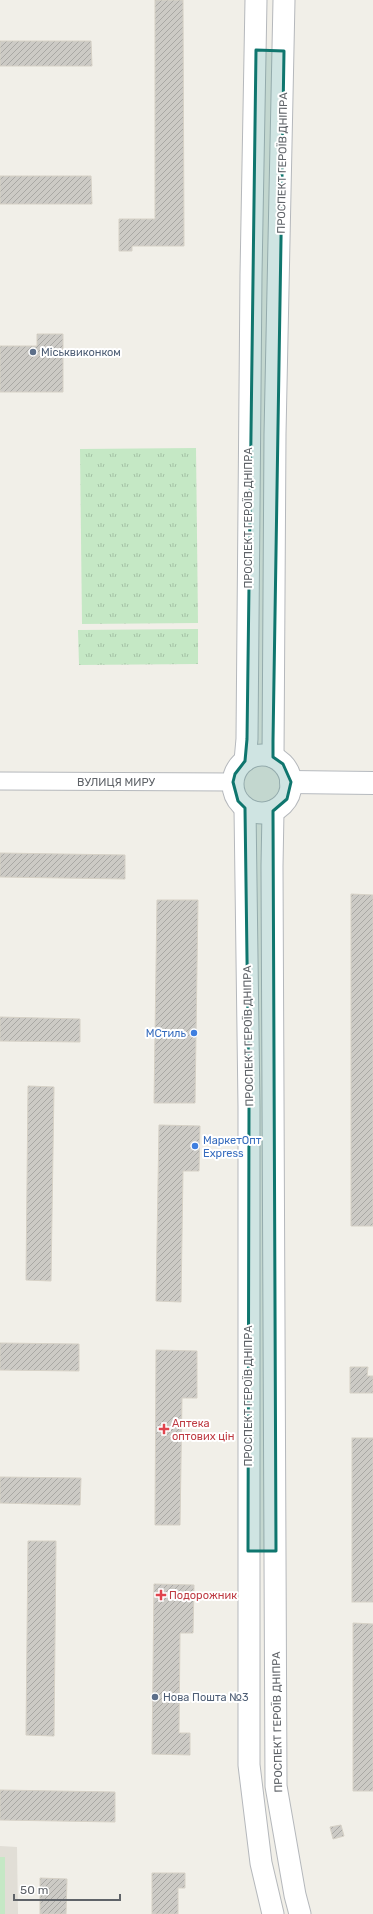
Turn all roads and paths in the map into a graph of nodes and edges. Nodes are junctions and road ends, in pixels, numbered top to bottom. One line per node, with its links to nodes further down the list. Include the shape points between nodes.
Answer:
1 (256, 0): 3 (street, ПРОСПЕКТ ГЕРОЇВ ДНІПРА)
2 (284, 0): 4 (street, ПРОСПЕКТ ГЕРОЇВ ДНІПРА)
3 (256, 50): 4 (street); 5 (street, ПРОСПЕКТ ГЕРОЇВ ДНІПРА)
4 (284, 51): 6 (street, ПРОСПЕКТ ГЕРОЇВ ДНІПРА)
5 (250, 274): 6 (street); 8 (street, ПРОСПЕКТ ГЕРОЇВ ДНІПРА)
6 (280, 276): 7 (street, ПРОСПЕКТ ГЕРОЇВ ДНІПРА, via 275,434)
7 (273, 757): 8 (street, via 260,755); 11 (street, via 289,772)
8 (245, 761): 10 (street, via 237,770)
9 (0, 781): 10 (street, ВУЛИЦЯ МИРУ)
10 (233, 782): 13 (street, via 238,801)
11 (291, 782): 12 (main road); 14 (street, via 287,799)
12 (373, 783)
13 (245, 808): 14 (street, via 254,812); 15 (street, ПРОСПЕКТ ГЕРОЇВ ДНІПРА, via 249,1107)
14 (274, 811): 16 (street, ПРОСПЕКТ ГЕРОЇВ ДНІПРА)
15 (248, 1265): 16 (street); 17 (street, ПРОСПЕКТ ГЕРОЇВ ДНІПРА)
16 (274, 1266): 18 (street, ПРОСПЕКТ ГЕРОЇВ ДНІПРА)
17 (248, 1551): 18 (street); 19 (street, ПРОСПЕКТ ГЕРОЇВ ДНІПРА, via 249,1765 261,1863)
18 (276, 1551): 20 (street, ПРОСПЕКТ ГЕРОЇВ ДНІПРА, via 276,1786)
19 (273, 1914)
20 (300, 1914)

